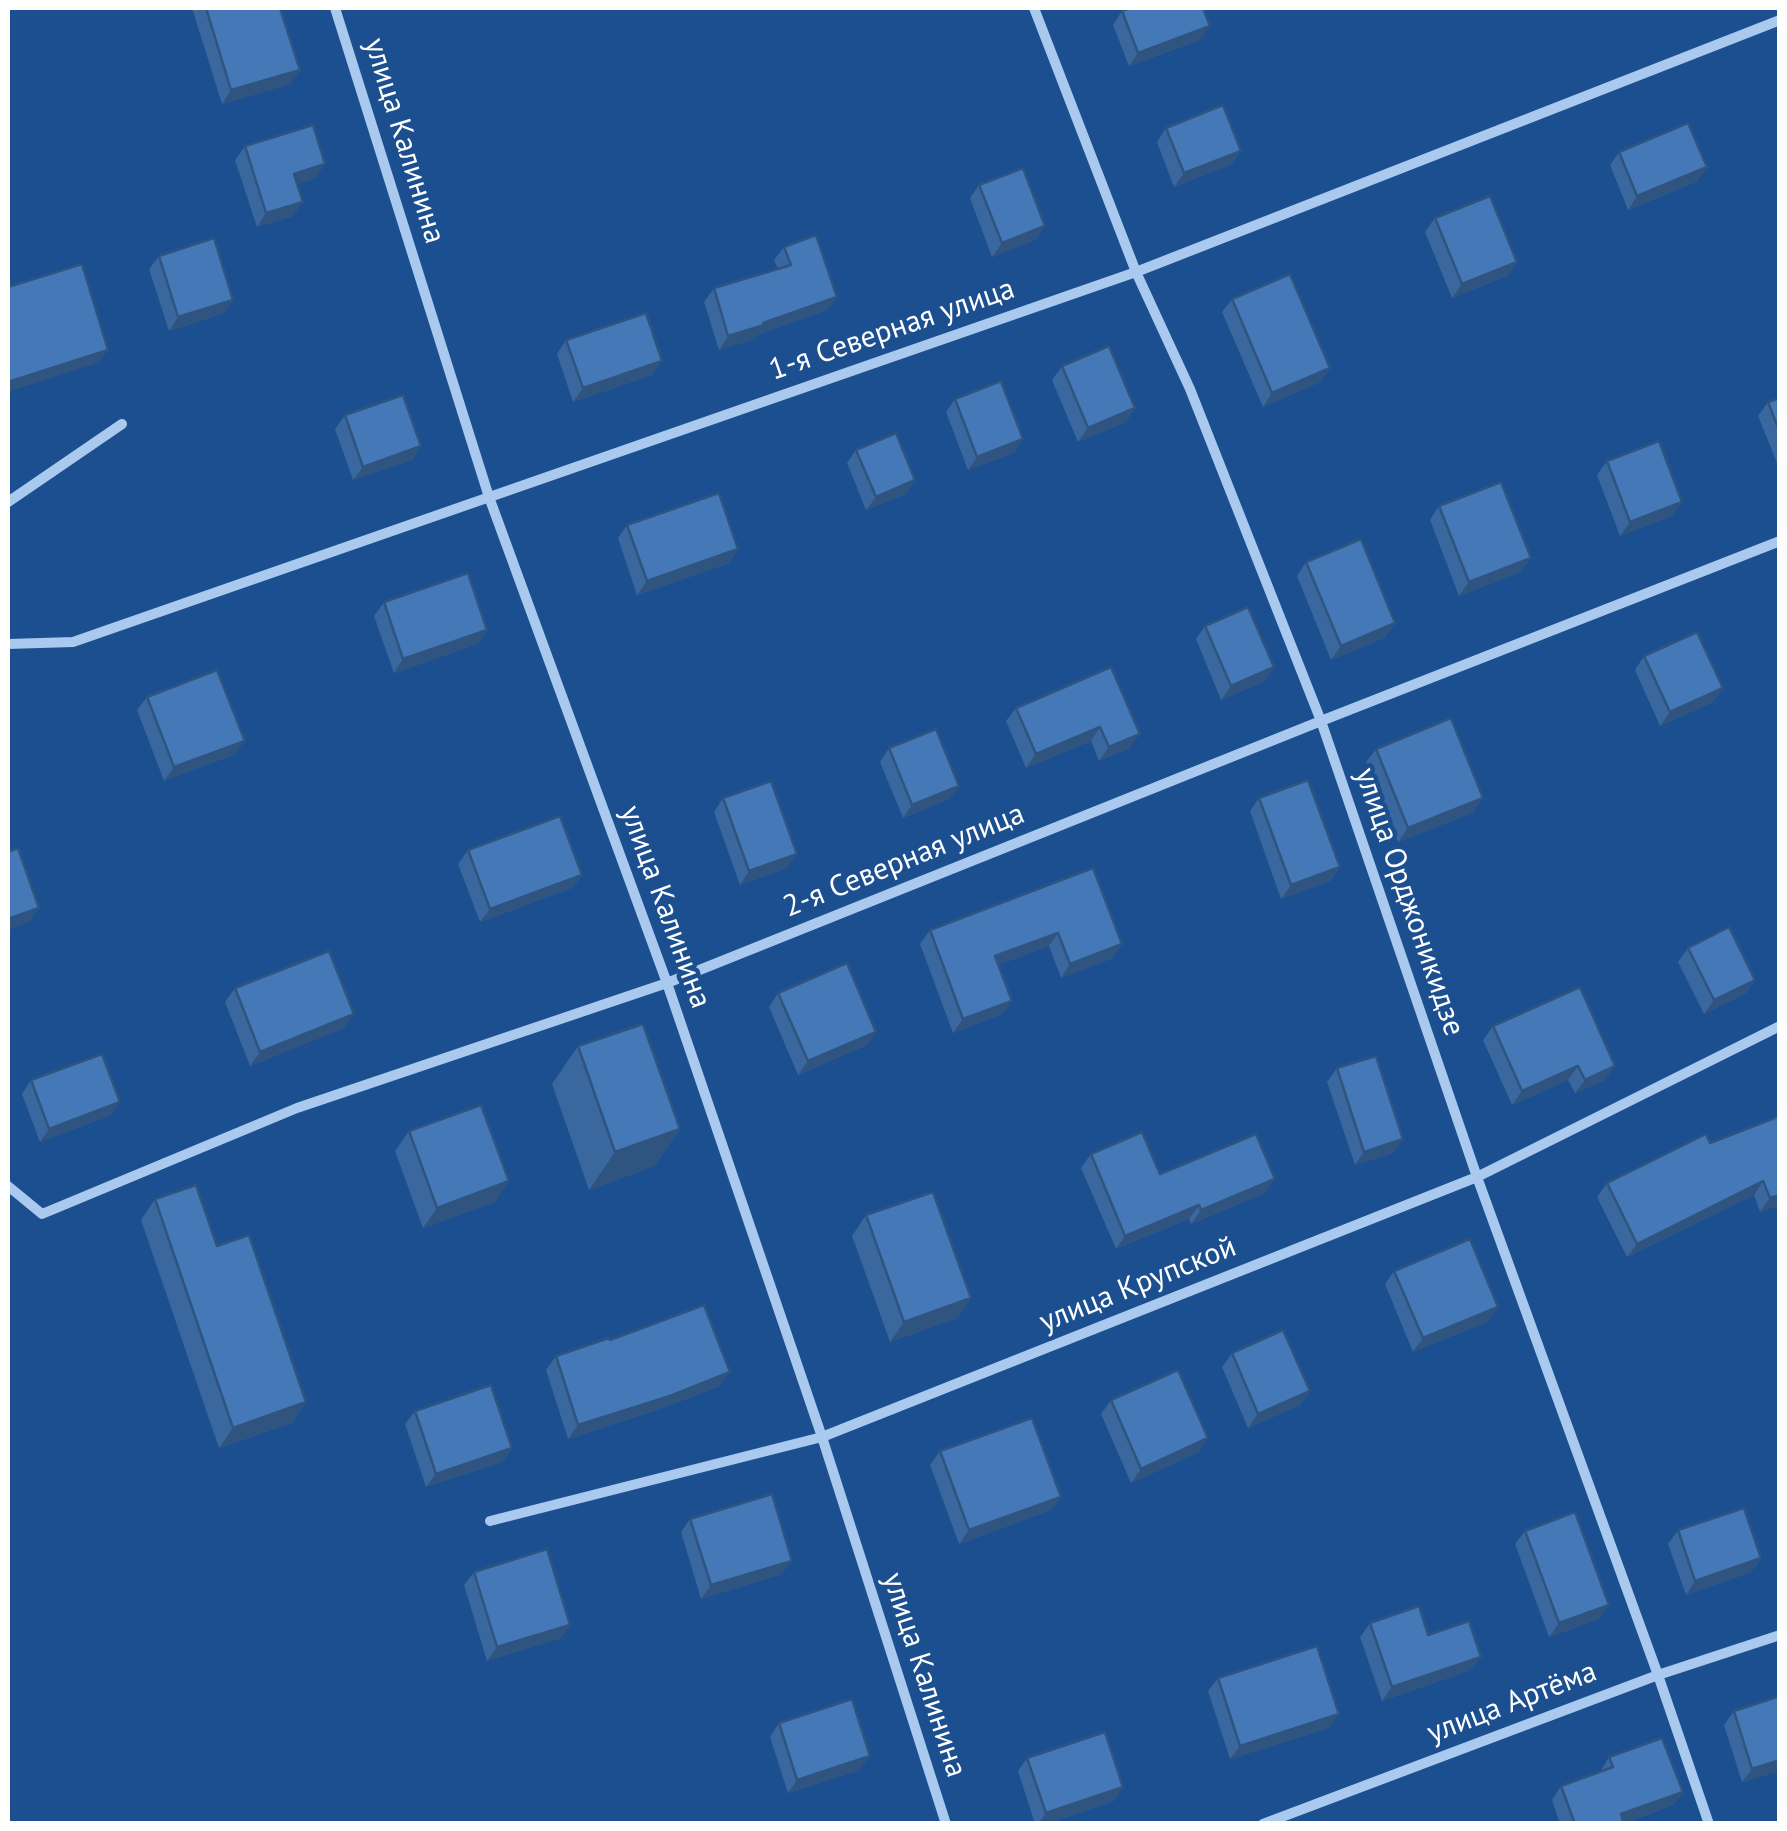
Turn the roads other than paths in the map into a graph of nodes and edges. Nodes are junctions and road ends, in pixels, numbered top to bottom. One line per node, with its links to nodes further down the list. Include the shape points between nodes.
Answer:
1 (336, 8): 6 (street, улица Калинина)
2 (1034, 8): 4 (street, улица Орджоникидзе)
3 (1780, 20): 4 (street, 1-я Северная улица)
4 (1136, 272): 6 (street, 1-я Северная улица); 10 (street, улица Орджоникидзе, via 1190,389)
5 (122, 424): 7 (street)
6 (489, 497): 9 (street, 1-я Северная улица, via 73,642); 11 (street, улица Калинина)
7 (8, 502)
8 (1780, 541): 10 (street, 2-я Северная улица)
9 (8, 644)
10 (1321, 721): 11 (street, 2-я Северная улица); 13 (street, улица Орджоникидзе)
11 (668, 983): 14 (street, 2-я Северная улица, via 297,1108 42,1214); 15 (street, улица Калинина)
12 (1780, 1026): 13 (street, улица Крупской)
13 (1477, 1177): 15 (street, улица Крупской); 18 (street, улица Орджоникидзе)
14 (8, 1186)
15 (822, 1437): 16 (street, улица Крупской); 19 (street, улица Калинина)
16 (490, 1522)
17 (1780, 1634): 18 (street, улица Артёма)
18 (1658, 1675): 20 (street, улица Артёма); 21 (street, улица Орджоникидзе)
19 (946, 1824)
20 (1263, 1824)
21 (1709, 1824)

